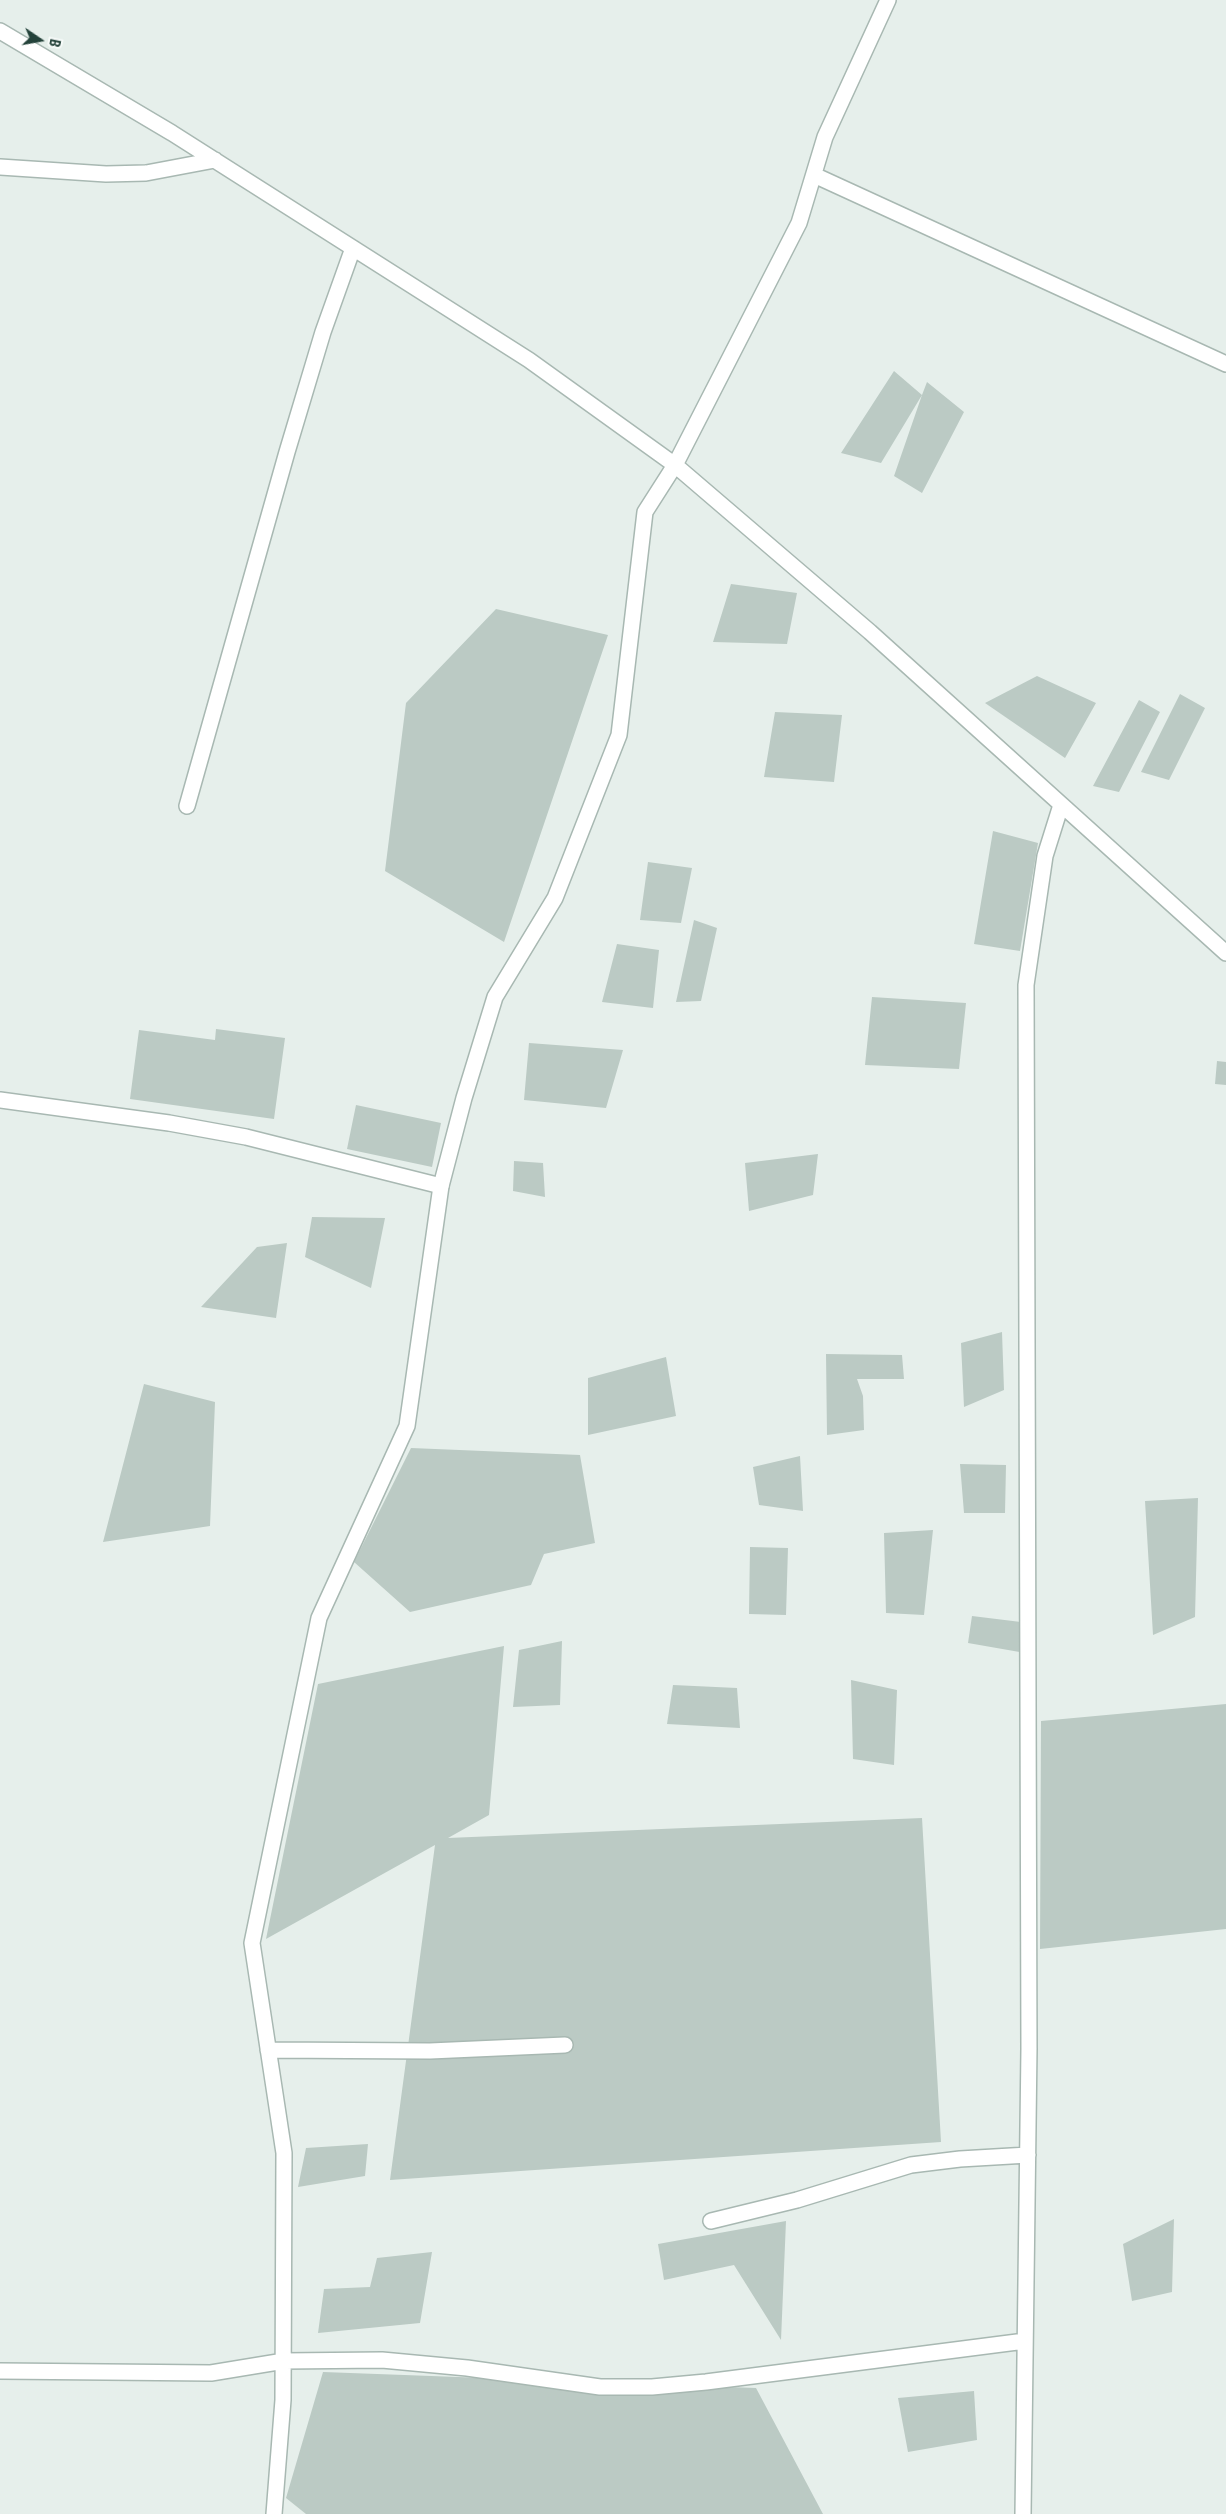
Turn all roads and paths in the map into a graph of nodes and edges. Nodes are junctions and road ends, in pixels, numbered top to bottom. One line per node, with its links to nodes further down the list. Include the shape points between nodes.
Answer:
1 (888, 0): 5 (street, via 825,137)
2 (0, 31): 3 (street)
3 (215, 160): 4 (street, via 146,174); 6 (street)
4 (0, 167)
5 (814, 176): 7 (street); 8 (street, via 799,223)
6 (353, 248): 8 (street, via 529,360); 10 (street, via 298,415)
7 (1226, 364)
8 (675, 465): 9 (street, via 870,632); 13 (street, via 644,512 619,735 556,898 495,997)
9 (1061, 805): 11 (street); 16 (street, via 1045,856 1026,985)
10 (187, 806)
11 (1226, 953)
12 (0, 1100): 13 (street, via 246,1137)
13 (441, 1186): 15 (street, via 407,1426 319,1618 252,1943)
14 (565, 2045): 15 (street, via 430,2052)
15 (268, 2050): 19 (street, via 284,2152)
16 (1028, 2155): 17 (street, via 911,2166); 18 (street)
17 (711, 2221)
18 (1026, 2341): 19 (street, via 652,2386 600,2387 467,2368 382,2360); 22 (street)
19 (284, 2361): 20 (street, via 211,2373); 21 (street)
20 (0, 2371)
21 (274, 2514)
22 (1023, 2514)

